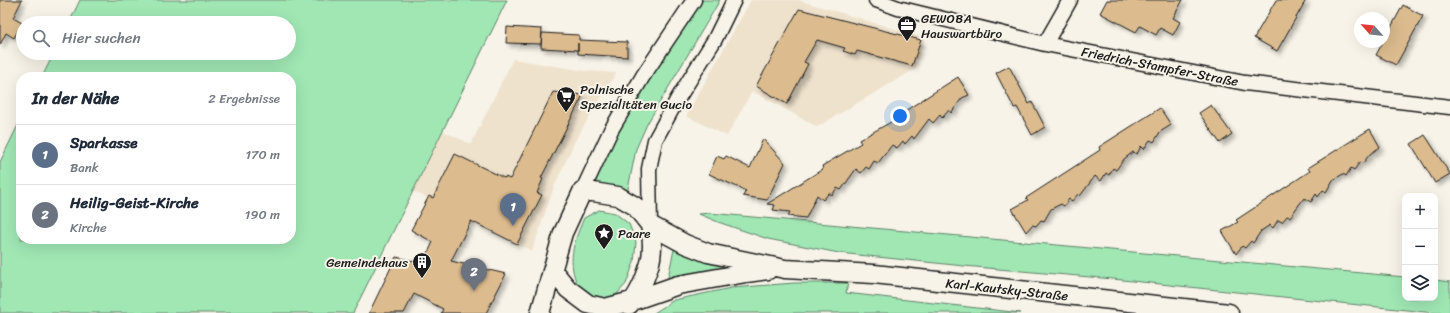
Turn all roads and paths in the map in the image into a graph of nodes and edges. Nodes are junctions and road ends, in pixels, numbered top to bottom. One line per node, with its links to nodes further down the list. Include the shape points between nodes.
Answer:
1 (694, 0): 7 (street, via 610,130)
2 (734, 0): 8 (street, via 715,39 655,140 649,169)
3 (876, 0): 5 (street, Friedrich-Stampfer-Straße, via 905,10)
4 (1070, 0): 5 (street)
5 (1045, 44): 6 (street, Friedrich-Stampfer-Straße, via 1245,83)
6 (1450, 107)
7 (582, 192): 8 (street, Karl-Kautsky-Straße, via 618,196 635,206); 10 (street, via 563,233)
8 (650, 225): 9 (street, Karl-Kautsky-Straße, via 708,253); 11 (street, via 650,262 642,284)
9 (785, 269): 11 (street, Karl-Kautsky-Straße, via 678,285); 13 (street, Karl-Kautsky-Straße, via 874,274)
10 (553, 271): 11 (street, Karl-Kautsky-Straße, via 568,289 588,304 605,308); 12 (street)
11 (626, 307)
12 (540, 313)
13 (1229, 313)

